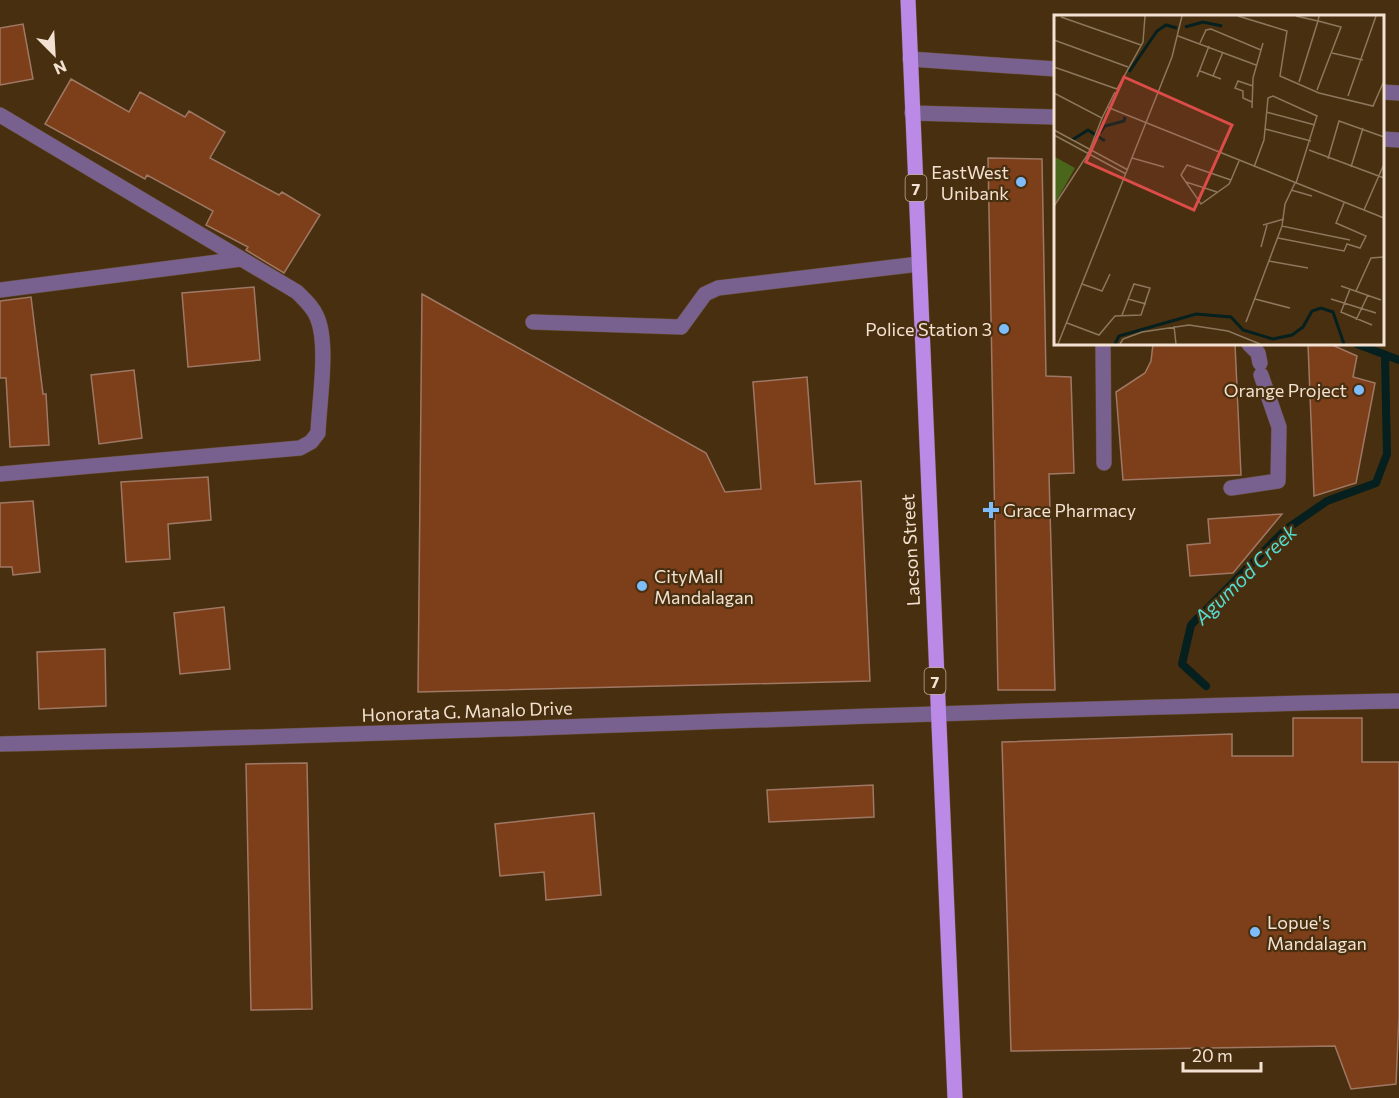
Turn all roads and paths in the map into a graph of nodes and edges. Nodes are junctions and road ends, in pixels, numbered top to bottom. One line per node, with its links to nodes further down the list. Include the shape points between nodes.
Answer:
1 (908, 0): 2 (main road, Lacson Street / 7)
2 (910, 59): 3 (street); 6 (main road, Lacson Street / 7)
3 (1054, 69)
4 (1384, 92): 5 (street)
5 (1399, 93)
6 (912, 113): 8 (street); 12 (main road, Lacson Street / 7)
7 (0, 115): 11 (street)
8 (1054, 117)
9 (1384, 139): 10 (street)
10 (1399, 140)
11 (241, 259): 13 (street); 18 (street, via 297,292 318,319 322,356 319,422 318,433 311,442 300,448)
12 (919, 264): 14 (street, via 718,288 705,294 681,327); 21 (main road, Lacson Street / 7)
13 (0, 290)
14 (533, 322)
15 (1103, 345): 17 (street)
16 (1259, 356): 19 (street, via 1279,427 1278,481)
17 (1104, 463)
18 (0, 474)
19 (1231, 488)
20 (1399, 701): 21 (street, Honorata G. Manalo Drive)
21 (936, 713): 22 (street, Honorata G. Manalo Drive, via 338,736); 23 (main road, Lacson Street / 7)
22 (0, 744)
23 (954, 1098)

